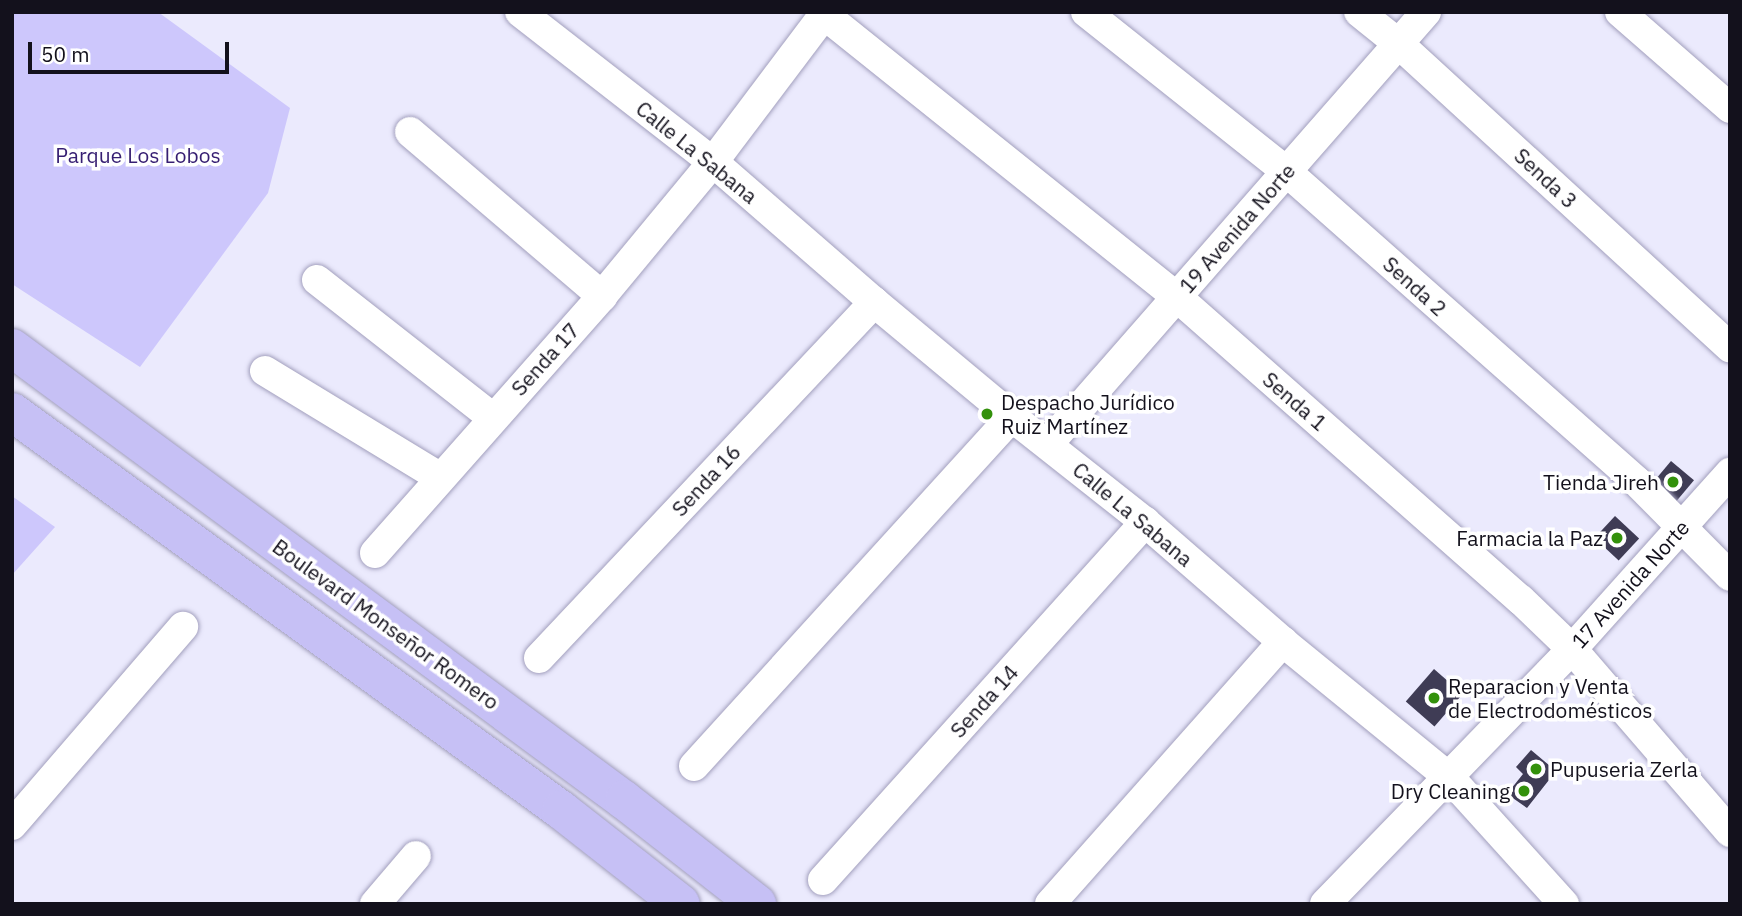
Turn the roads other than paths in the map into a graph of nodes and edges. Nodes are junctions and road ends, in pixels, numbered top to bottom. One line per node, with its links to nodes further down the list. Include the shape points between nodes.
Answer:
1 (520, 12): 10 (street, Calle La Sabana)
2 (1086, 12): 11 (street, Senda 2)
3 (1359, 12): 7 (street, Senda 3)
4 (1426, 12): 7 (street, 19 Avenida Norte)
5 (1620, 12): 8 (street)
6 (824, 13): 10 (street, Senda 17); 14 (street, Senda 1)
7 (1399, 44): 11 (street, 19 Avenida Norte); 16 (street, Senda 3)
8 (1730, 108)
9 (410, 132): 13 (street)
10 (713, 162): 13 (street, Senda 17); 15 (street, Calle La Sabana)
11 (1287, 172): 14 (street, 19 Avenida Norte); 26 (street, Senda 2)
12 (317, 280): 20 (street)
13 (602, 296): 20 (street, Senda 17)
14 (1177, 297): 22 (street, 19 Avenida Norte); 31 (street, Senda 1)
15 (874, 302): 21 (street, Calle La Sabana); 32 (street, Senda 16)
16 (1730, 347)
17 (12, 348): 41 (highway, Boulevard Monseñor Romero, via 624,800)
18 (265, 370): 24 (street)
19 (12, 412): 40 (highway, via 561,810)
20 (492, 417): 24 (street, Senda 17)
21 (1012, 417): 22 (street, Calle La Sabana); 33 (street)
22 (1048, 444): 25 (street, Calle La Sabana)
23 (1730, 473): 26 (street, 17 Avenida Norte)
24 (439, 477): 27 (street, Senda 17)
25 (1145, 522): 30 (street, Calle La Sabana); 38 (street, Senda 14)
26 (1683, 526): 28 (street, Senda 2); 31 (street, 17 Avenida Norte)
27 (375, 553)
28 (1730, 576)
29 (183, 627): 35 (street)
30 (1283, 642): 34 (street, Calle La Sabana); 42 (street)
31 (1572, 649): 34 (street, 17 Avenida Norte); 36 (street, Senda 1)
32 (539, 657)
33 (694, 766)
34 (1450, 778): 43 (street, 17 Avenida Norte); 44 (street, Calle La Sabana)
35 (12, 825)
36 (1730, 832)
37 (416, 856): 39 (street)
38 (823, 880)
39 (375, 904)
40 (681, 904)
41 (757, 904)
42 (1050, 904)
43 (1325, 904)
44 (1564, 904)

